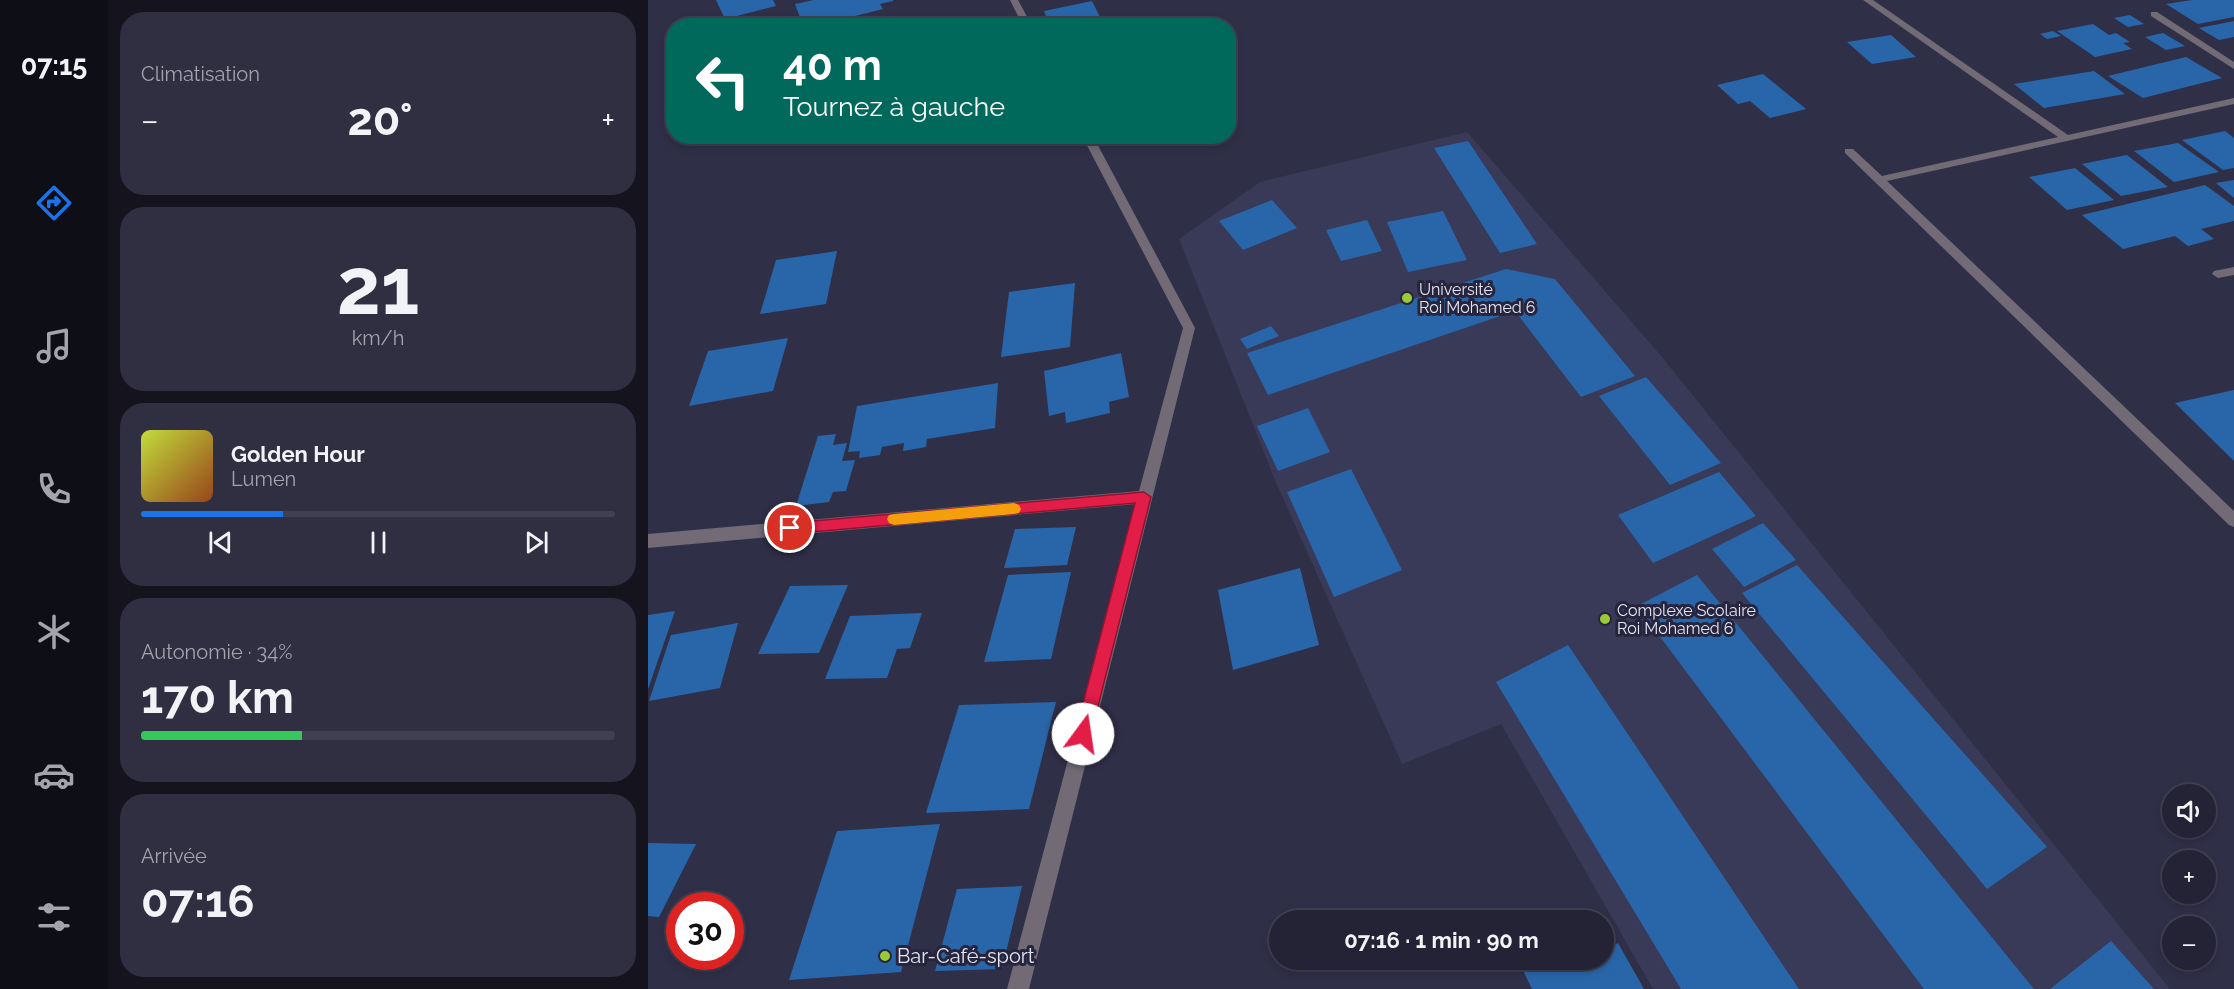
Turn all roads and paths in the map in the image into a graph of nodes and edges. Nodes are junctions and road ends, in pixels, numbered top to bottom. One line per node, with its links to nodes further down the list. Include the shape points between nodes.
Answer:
1 (1014, 0): 4 (street)
2 (1867, 0): 7 (street)
3 (2154, 14): 5 (street)
4 (1024, 18)
5 (2234, 66)
6 (2234, 101): 7 (street)
7 (2066, 138): 10 (street)
8 (1091, 144): 13 (street, via 1189,328)
9 (1849, 151): 10 (street)
10 (1879, 180): 14 (street)
11 (2234, 271): 12 (street)
12 (2218, 274)
13 (1144, 497): 15 (street); 16 (street)
14 (2234, 521)
15 (648, 541)
16 (1018, 989)

